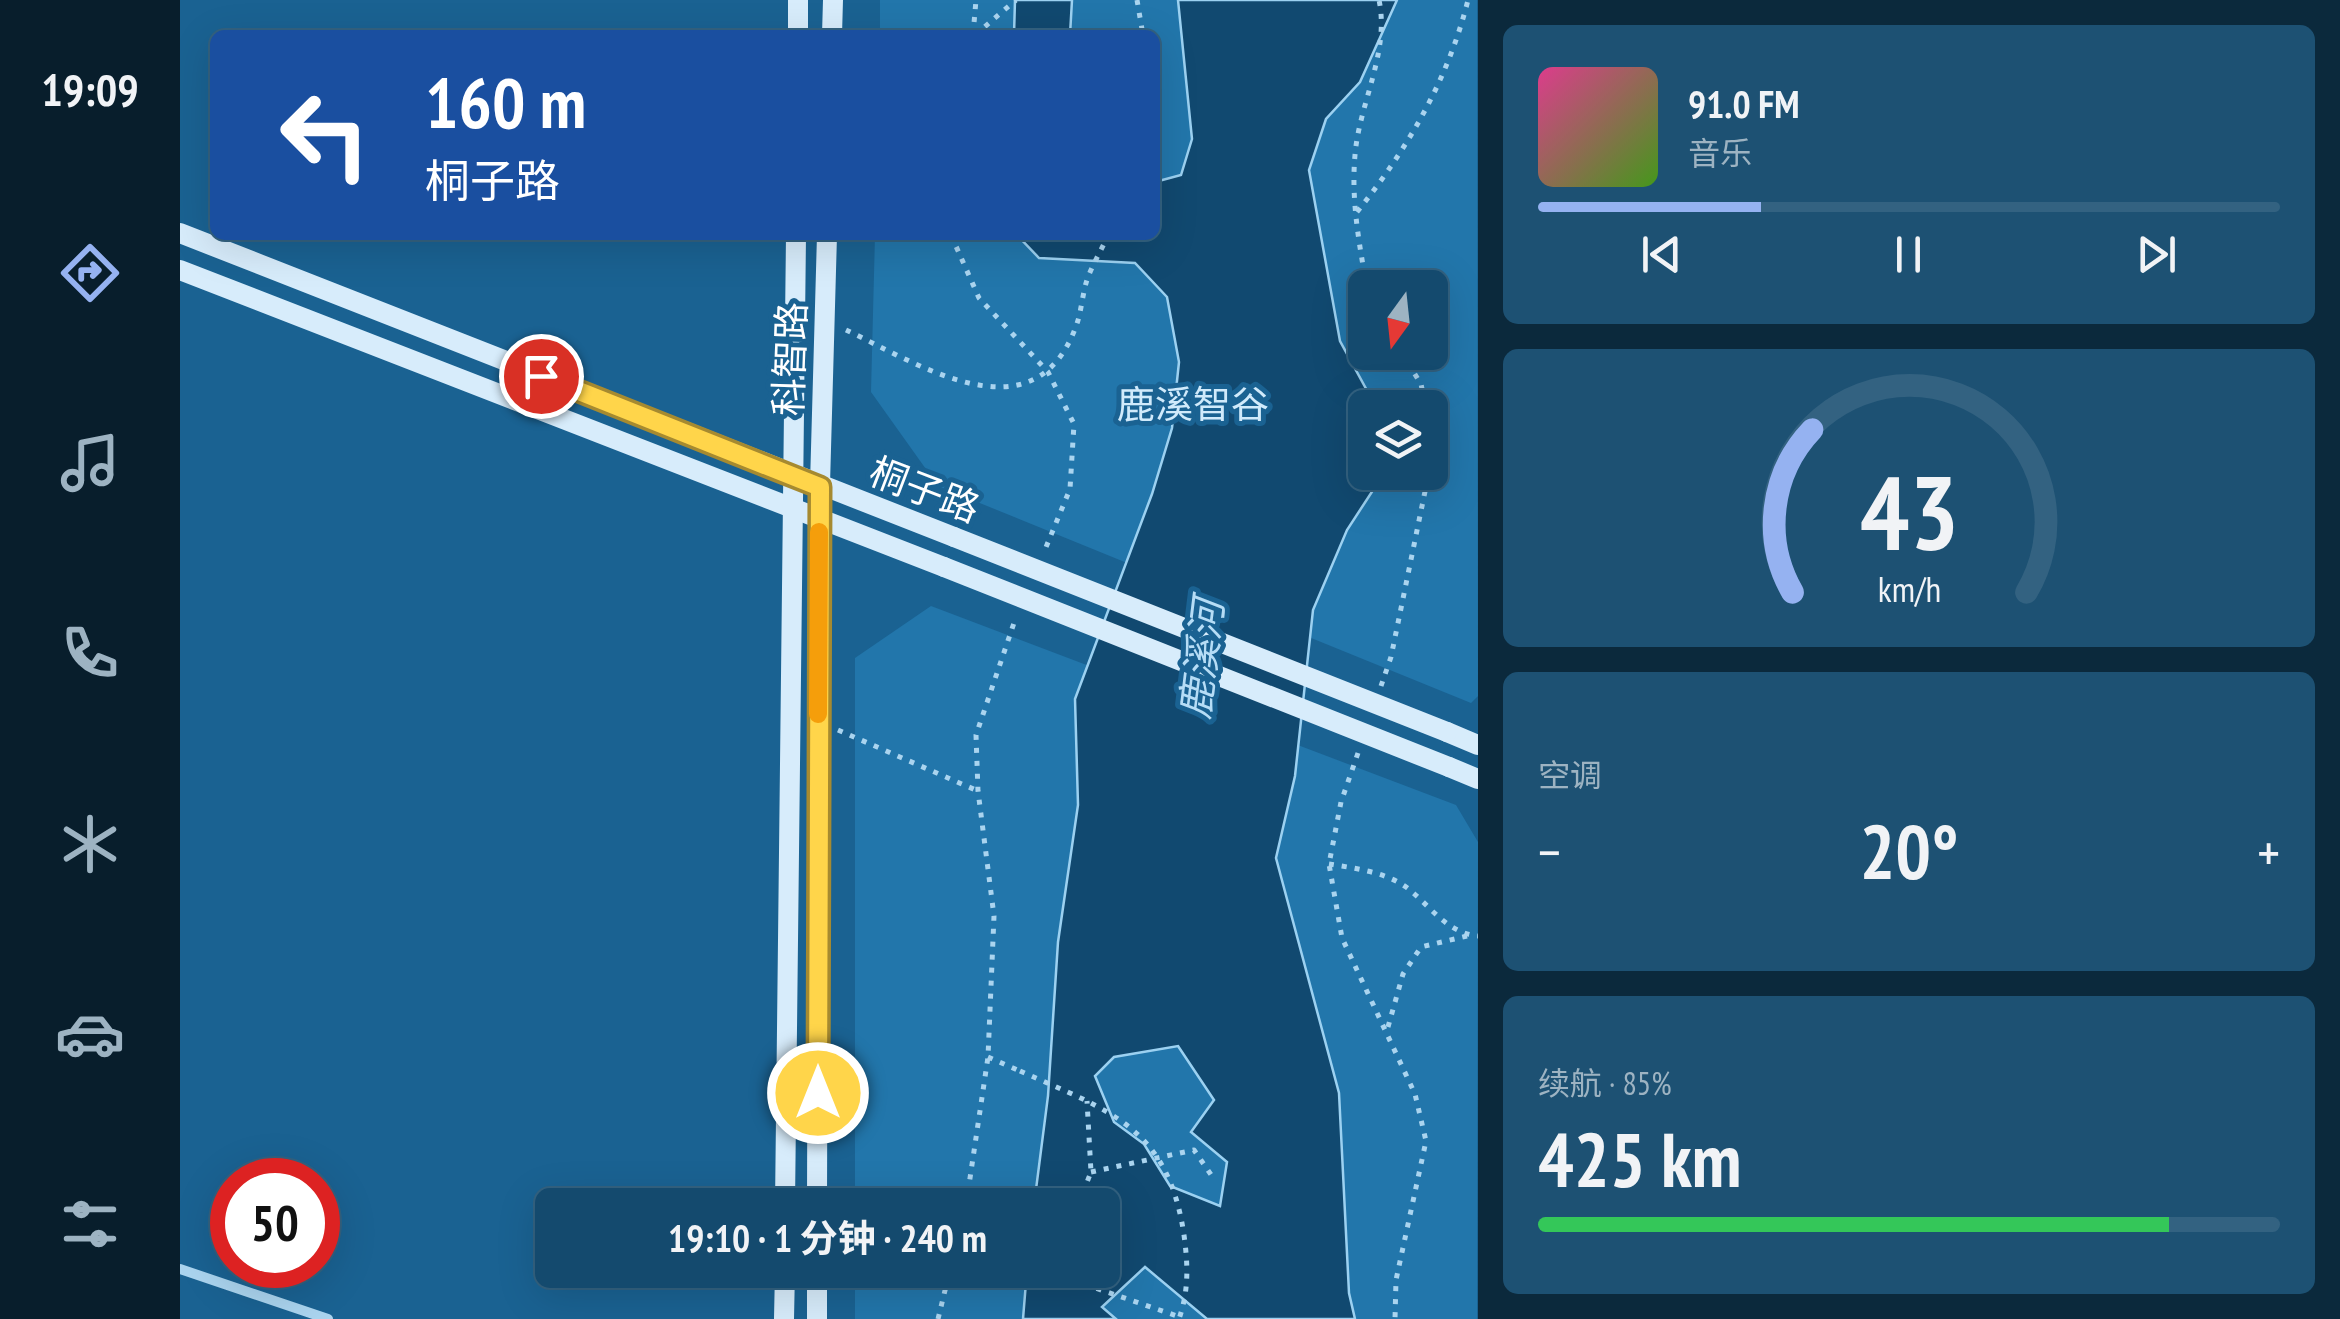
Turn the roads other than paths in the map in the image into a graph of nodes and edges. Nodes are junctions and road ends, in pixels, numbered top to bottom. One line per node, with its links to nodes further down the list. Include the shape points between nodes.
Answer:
1 (798, 0): 3 (main road)
2 (833, 0): 4 (main road)
3 (798, 30)
4 (832, 30)
5 (180, 233): 9 (main road, 桐子路)
6 (796, 240): 9 (main road, 科智路)
7 (827, 240): 10 (main road, 科智路)
8 (180, 270): 11 (main road, 桐子路)
9 (794, 477): 10 (main road, 桐子路); 11 (main road, 科智路)
10 (820, 487): 12 (main road, 科智路); 13 (main road, 桐子路, bridge)
11 (794, 511): 12 (main road, 桐子路); 15 (main road, 科智路)
12 (819, 520): 14 (main road, 桐子路, bridge); 16 (main road, 科智路)
13 (1478, 745)
14 (1478, 779)
15 (786, 1188)
16 (817, 1188)
17 (180, 1269): 20 (street)
18 (785, 1288): 21 (main road)
19 (817, 1288): 22 (main road)
20 (328, 1319)
21 (784, 1319)
22 (817, 1319)

